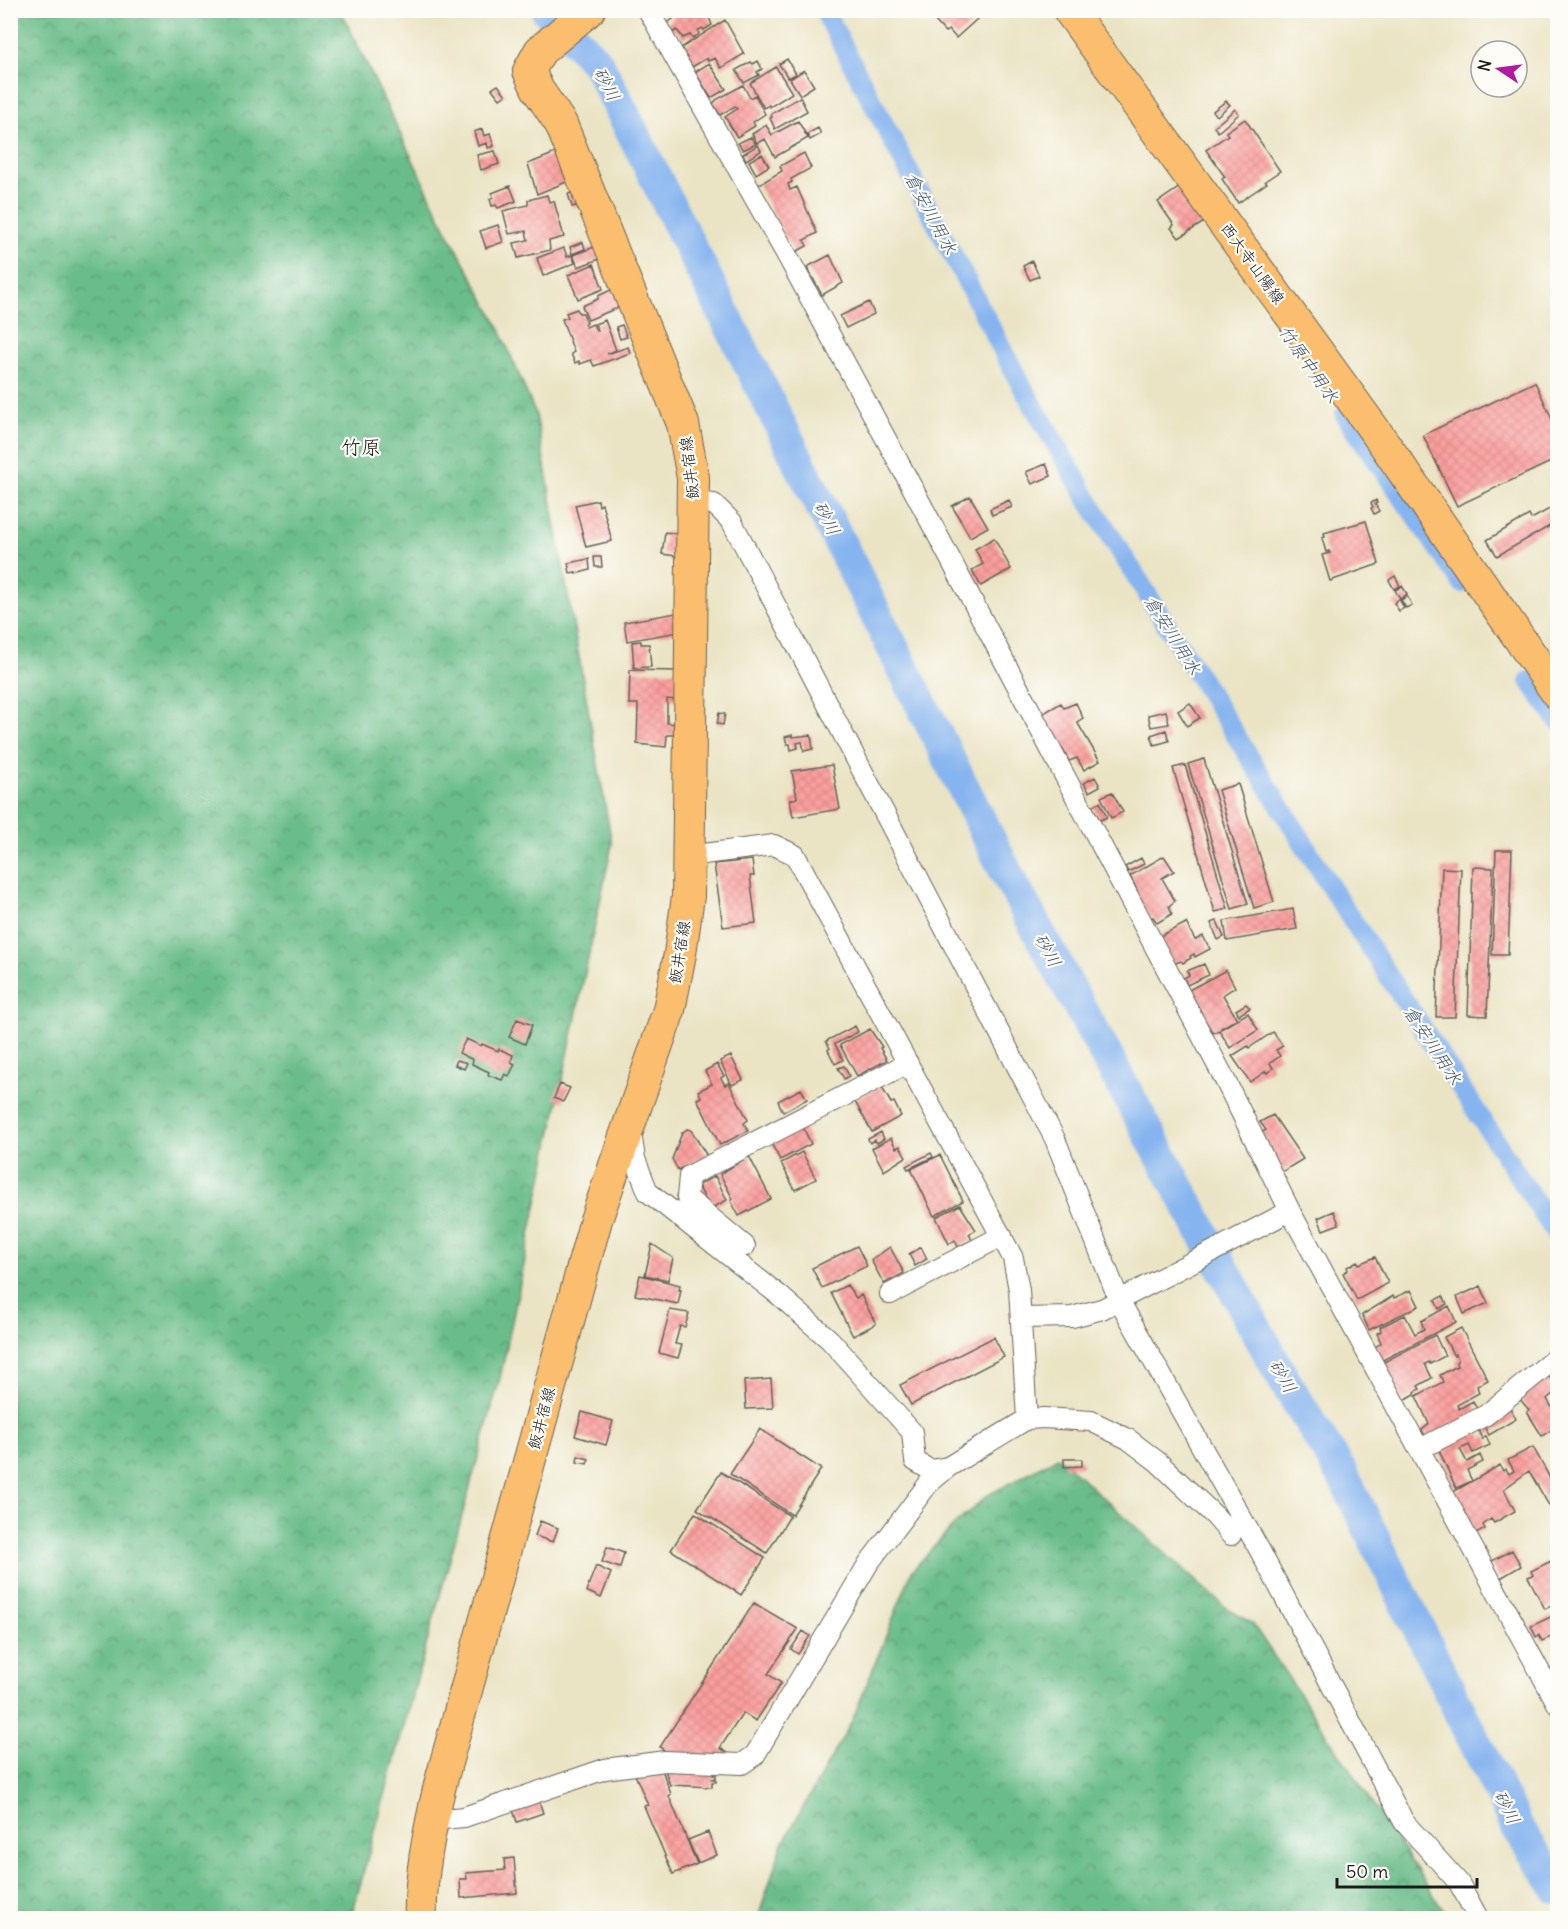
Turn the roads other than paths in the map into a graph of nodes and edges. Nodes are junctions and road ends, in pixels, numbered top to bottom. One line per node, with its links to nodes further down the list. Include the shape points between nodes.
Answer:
1 (589, 10): 4 (main road, 飯井宿線, via 540,51 530,71 561,124 683,424 693,478)
2 (648, 10): 9 (street, via 789,259 927,515 1221,1072)
3 (1069, 10): 5 (main road, 西大寺山陽線, via 1383,442)
4 (693, 502): 6 (main road, 飯井宿線); 13 (street, via 714,504 732,522 1055,1139)
5 (1557, 694)
6 (688, 856): 7 (street, via 774,845 795,855); 8 (main road, 飯井宿線, via 688,896 669,1010)
7 (908, 1062): 10 (street); 11 (street, via 689,1176 687,1198)
8 (629, 1124): 18 (street, via 635,1159 648,1192 780,1296 830,1341 912,1432 915,1461 930,1470); 21 (main road, 飯井宿線, via 596,1220)
9 (1290, 1211): 13 (street); 17 (street)
10 (1002, 1236): 12 (street); 14 (street, via 1013,1258)
11 (745, 1246)
12 (890, 1294)
13 (1123, 1298): 14 (street, via 1072,1317); 23 (street, via 1404,1822 1459,1883)
14 (1021, 1318): 16 (street)
15 (1557, 1356): 17 (street, via 1486,1415)
16 (1027, 1419): 18 (street); 19 (street, via 1091,1421 1128,1439 1158,1462)
17 (1420, 1449): 20 (street)
18 (949, 1466): 21 (street, via 928,1483 868,1564 755,1755 742,1764 665,1761 605,1769 464,1817)
19 (1231, 1535)
20 (1557, 1705)
21 (432, 1820): 22 (main road, 飯井宿線)
22 (421, 1918)
23 (1478, 1918)

